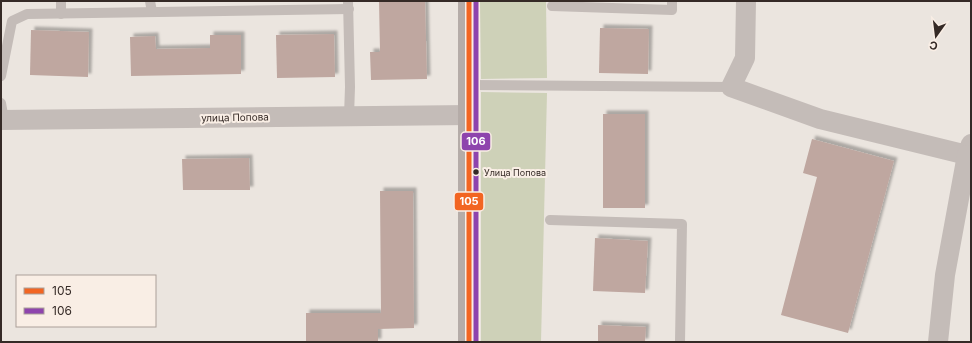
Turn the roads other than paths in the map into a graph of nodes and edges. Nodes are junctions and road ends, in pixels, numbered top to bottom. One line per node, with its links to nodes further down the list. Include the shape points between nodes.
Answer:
1 (61, 1): 9 (lane)
2 (150, 1): 8 (lane)
3 (469, 1): 11 (street)
4 (672, 1): 7 (lane, via 672,10)
5 (746, 1): 12 (street, via 745,58)
6 (349, 5): 8 (lane); 15 (lane)
7 (552, 6)
8 (152, 12): 9 (lane)
9 (62, 14): 10 (lane, via 27,14 12,21)
10 (1, 76)
11 (470, 85): 12 (lane); 14 (street)
12 (731, 87): 16 (street, via 820,118)
13 (2, 114): 15 (street, улица Попова)
14 (470, 115): 15 (street, улица Попова); 18 (street)
15 (349, 116)
16 (969, 149): 20 (street, via 945,275)
17 (550, 220): 19 (lane, via 682,224)
18 (469, 342)
19 (680, 342)
20 (938, 342)

